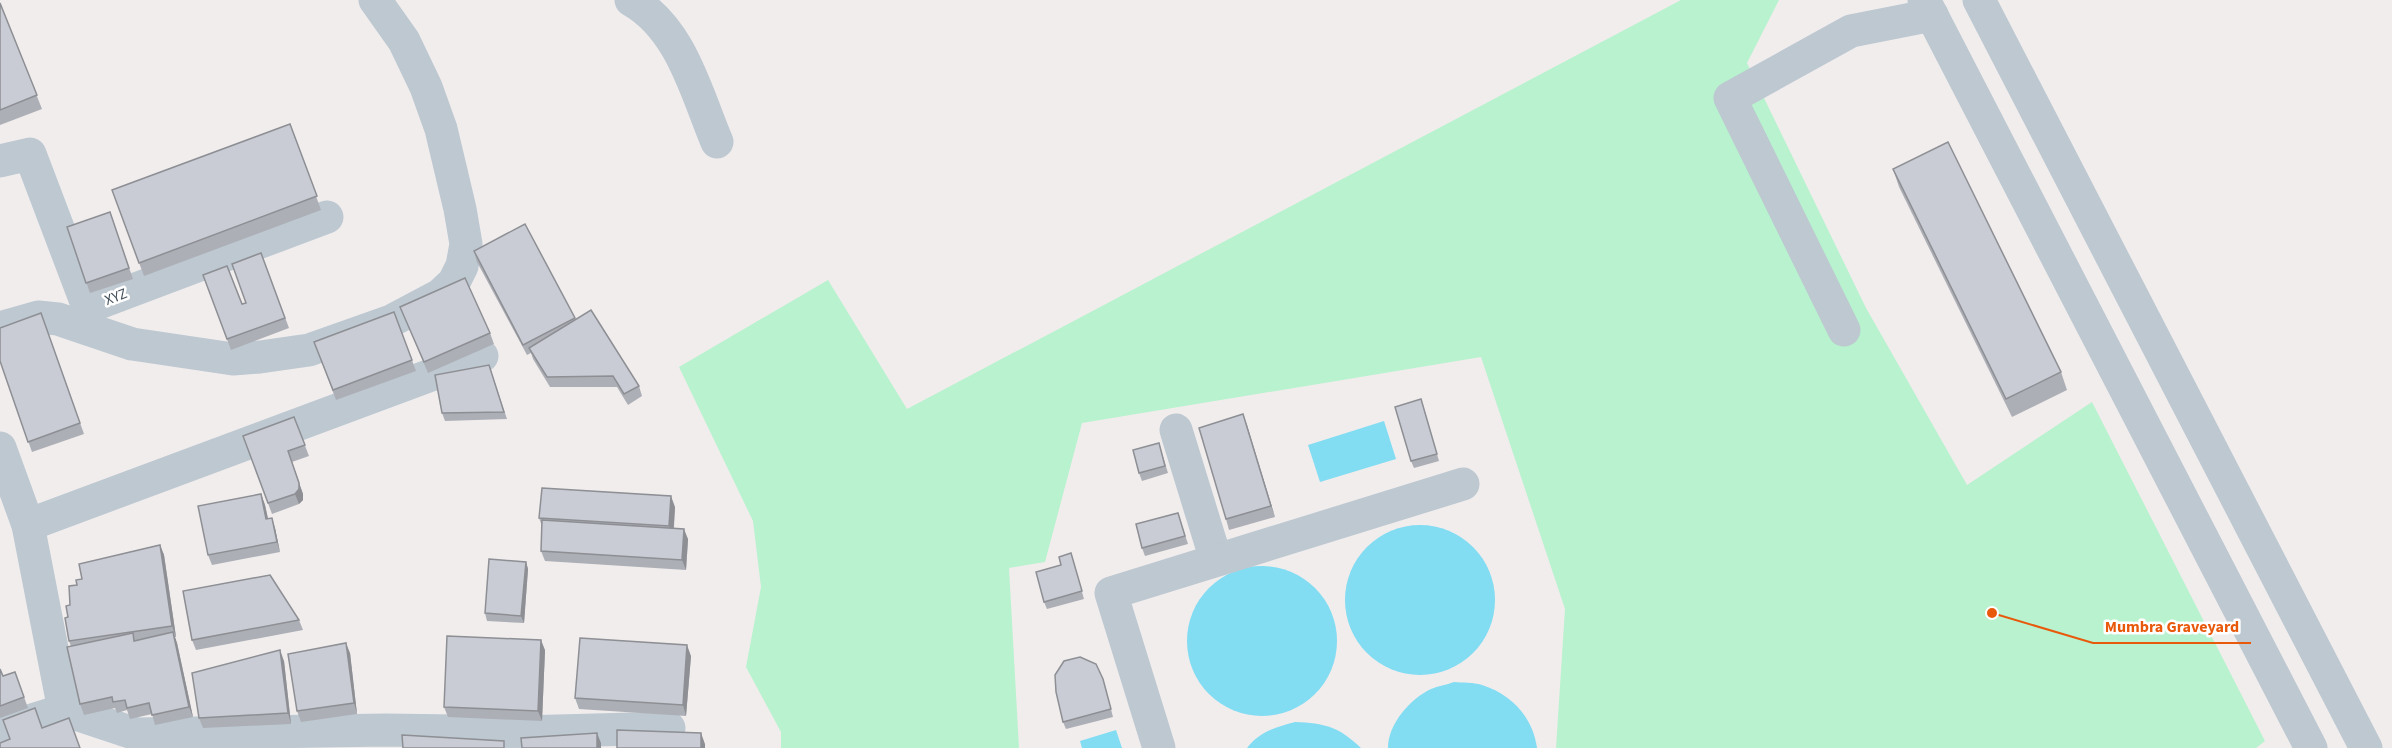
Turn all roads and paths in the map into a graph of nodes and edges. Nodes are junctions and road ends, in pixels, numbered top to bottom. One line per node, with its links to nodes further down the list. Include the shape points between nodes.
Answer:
1 (375, 0): 8 (street, via 404,41 426,87 441,129 460,209 466,244 462,266 441,295 390,321 309,350 260,357 233,359 132,344 58,319 38,317)
2 (631, 0): 5 (street, via 646,8 675,41)
3 (1979, 0): 22 (street)
4 (1928, 8): 9 (street, via 1851,31 1730,98); 21 (street)
5 (717, 142)
6 (0, 161): 7 (street, XYZ, via 30,153 88,308)
7 (327, 217)
8 (0, 328)
9 (1844, 330)
10 (482, 356): 14 (street)
11 (1176, 429): 15 (street)
12 (0, 448): 14 (street)
13 (1463, 484): 15 (street)
14 (28, 525): 16 (street)
15 (1216, 560): 20 (street, via 1111,593)
16 (64, 710): 18 (street); 19 (street, via 136,734)
17 (669, 728): 19 (street, via 386,730)
18 (0, 730)
19 (262, 740)
20 (1159, 748)
21 (2311, 748)
22 (2366, 748)

